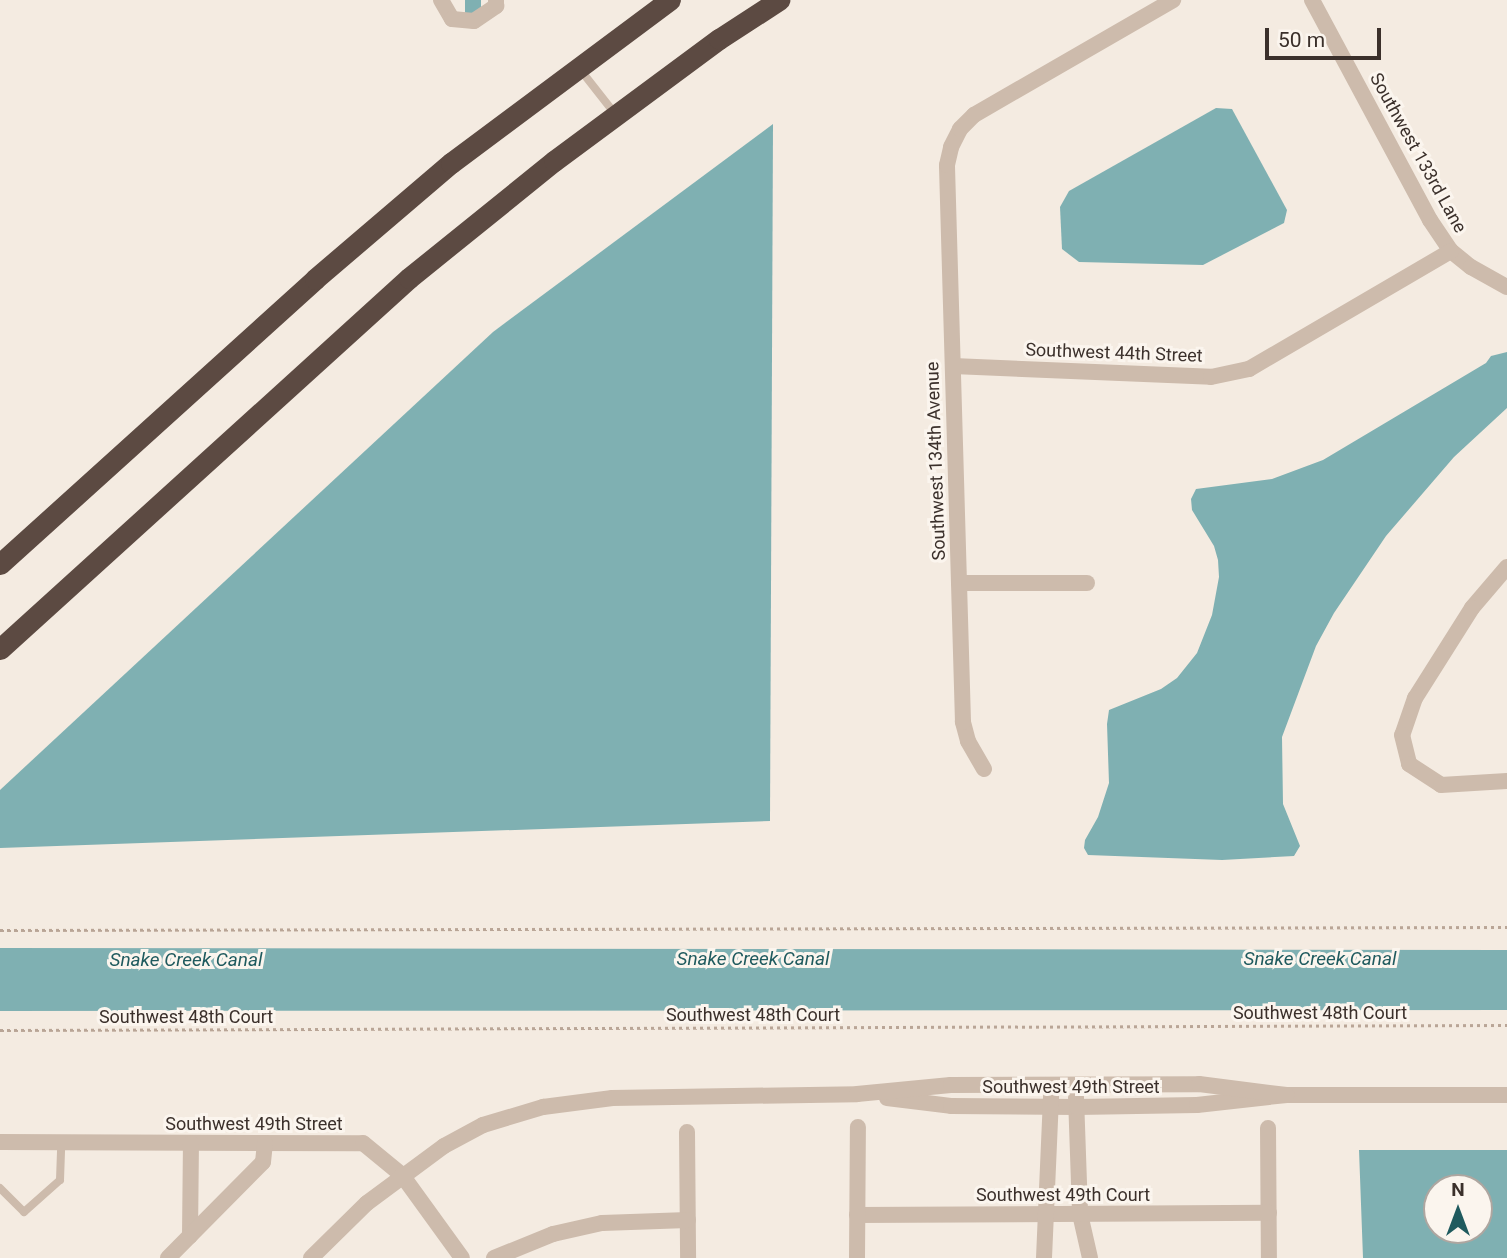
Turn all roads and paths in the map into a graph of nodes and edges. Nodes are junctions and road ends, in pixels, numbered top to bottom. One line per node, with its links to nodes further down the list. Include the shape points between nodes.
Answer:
1 (440, 0): 2 (street, via 452,19 474,21 496,6)
2 (496, 0)
3 (670, 0): 7 (highway)
4 (779, 0): 8 (highway)
5 (1174, 0): 11 (street, Southwest 134th Avenue, via 974,115 960,129 947,165)
6 (1312, 0): 9 (street, Southwest 133rd Lane)
7 (579, 66): 8 (lane); 12 (highway, via 451,163 315,279)
8 (616, 115): 16 (highway, via 409,278)
9 (1451, 251): 10 (street, Southwest 133rd Lane); 11 (street, Southwest 44th Street, via 1249,369 1211,377)
10 (1507, 287)
11 (953, 366): 14 (street, Southwest 134th Avenue)
12 (0, 564)
13 (1507, 567): 18 (street, via 1472,608 1415,698 1402,735 1409,764 1441,785)
14 (959, 583): 15 (street); 17 (street, Southwest 134th Avenue, via 963,722)
15 (1087, 583)
16 (0, 649)
17 (984, 769)
18 (1507, 781)
19 (1507, 927): 20 (path)
20 (0, 930)
21 (1507, 1025): 22 (path, Southwest 48th Court)
22 (0, 1030)
23 (1051, 1086): 24 (street, Southwest 49th Street); 25 (street, Southwest 49th Street, via 951,1086); 28 (street)
24 (1076, 1086): 26 (street, Southwest 49th Street, via 1199,1084); 29 (street)
25 (857, 1094): 28 (street, Southwest 49th Street, via 951,1106); 37 (street, Southwest 49th Street, via 637,1097 543,1107 482,1125)
26 (1286, 1095): 27 (street, Southwest 49th Street); 29 (street, Southwest 49th Street, via 1197,1105)
27 (1507, 1095)
28 (1051, 1107): 29 (street, Southwest 49th Street); 42 (street)
29 (1077, 1107): 40 (street)
30 (858, 1127): 41 (street)
31 (1268, 1128): 39 (street)
32 (687, 1132): 43 (street)
33 (0, 1142): 34 (street, Southwest 49th Street)
34 (61, 1143): 35 (street, Southwest 49th Street); 38 (lane, via 60,1180 24,1212)
35 (191, 1143): 36 (street, Southwest 49th Street); 44 (street)
36 (265, 1143): 37 (street, Southwest 49th Street, via 363,1143); 44 (street, via 263,1162)
37 (402, 1175): 46 (street, via 366,1203); 47 (street)
38 (0, 1188)
39 (1269, 1213): 40 (street, Southwest 49th Court); 53 (street)
40 (1080, 1214): 42 (street, Southwest 49th Court); 52 (street)
41 (857, 1215): 42 (street, Southwest 49th Court); 50 (street)
42 (1047, 1215): 51 (street)
43 (688, 1220): 48 (street, via 602,1223 553,1234); 49 (street)
44 (190, 1236): 45 (street)
45 (169, 1258)
46 (311, 1258)
47 (461, 1258)
48 (494, 1258)
49 (688, 1258)
50 (857, 1258)
51 (1044, 1258)
52 (1090, 1258)
53 (1269, 1258)

